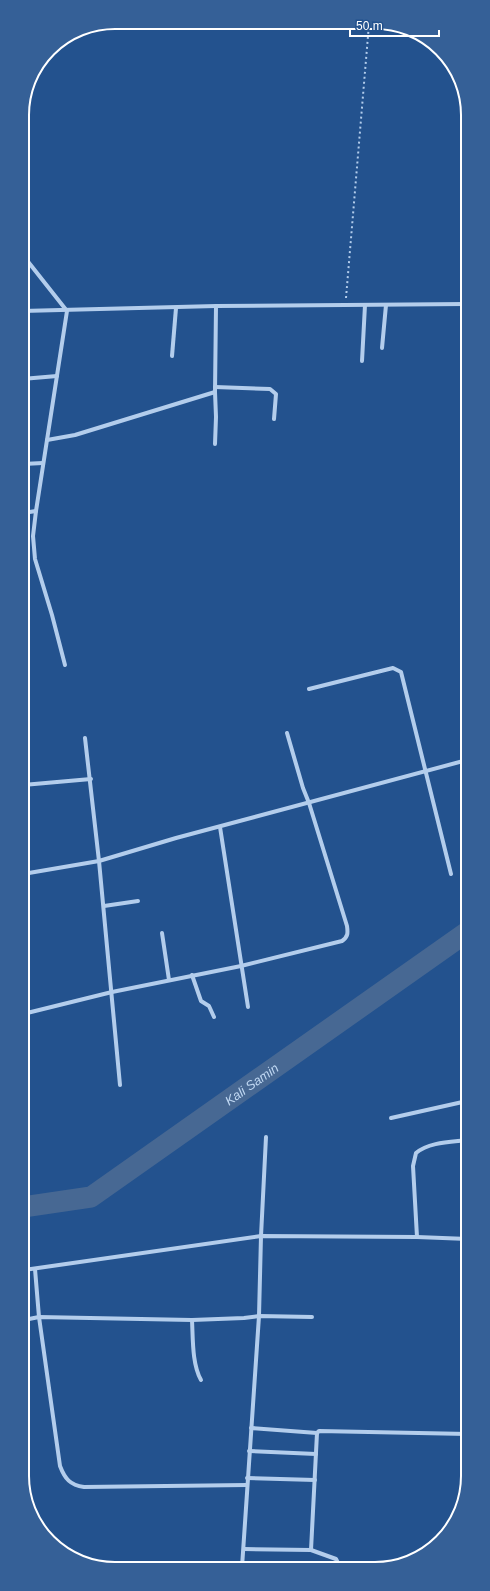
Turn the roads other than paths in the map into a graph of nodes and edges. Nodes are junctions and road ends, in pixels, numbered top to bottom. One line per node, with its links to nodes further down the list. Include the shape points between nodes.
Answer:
1 (29, 263): 8 (street)
2 (461, 304): 4 (street)
3 (365, 305): 4 (street); 5 (street); 11 (street)
4 (386, 305): 9 (street)
5 (216, 306): 6 (street); 14 (street)
6 (176, 308): 8 (street); 10 (street)
7 (29, 311): 8 (street)
8 (67, 311): 12 (street)
9 (382, 348)
10 (172, 356)
11 (362, 360)
12 (57, 376): 13 (street); 16 (street)
13 (29, 378)
14 (214, 389): 15 (street, via 270,389 276,394); 16 (street, via 75,435); 17 (street)
15 (274, 419)
16 (47, 440): 18 (street)
17 (215, 444)
18 (43, 462): 19 (street); 20 (street)
19 (29, 463)
20 (36, 511): 21 (street); 22 (street, via 33,536 35,560)
21 (29, 512)
22 (65, 666)
23 (309, 688): 27 (street, via 382,670 397,669 401,672)
24 (286, 733): 30 (street)
25 (85, 738): 28 (street)
26 (461, 761): 27 (street)
27 (426, 770): 30 (street); 34 (street)
28 (91, 779): 29 (street); 32 (street)
29 (29, 784)
30 (309, 802): 31 (street); 38 (street, via 348,935 342,941)
31 (220, 827): 32 (street); 38 (street)
32 (99, 861): 33 (street); 36 (street)
33 (29, 873)
34 (451, 874)
35 (138, 901): 36 (street)
36 (104, 906): 41 (street)
37 (162, 933): 40 (street)
38 (241, 966): 39 (street); 42 (street)
39 (192, 976): 40 (street); 44 (street, via 201,1002 209,1006)
40 (169, 980): 41 (street)
41 (112, 992): 43 (street); 45 (street)
42 (248, 1007)
43 (29, 1013)
44 (214, 1017)
45 (120, 1085)
46 (461, 1102): 47 (street)
47 (391, 1118)
48 (266, 1137): 50 (street)
49 (461, 1141): 51 (street, via 436,1144 416,1153 413,1166)
50 (260, 1236): 51 (street); 53 (street); 55 (street)
51 (417, 1237): 52 (street)
52 (461, 1240)
53 (35, 1269): 54 (street); 56 (street)
54 (29, 1270)
55 (258, 1316): 57 (street); 59 (street); 61 (street)
56 (39, 1317): 58 (street); 59 (street); 68 (street, via 60,1466 63,1476 69,1482 84,1487)
57 (312, 1317)
58 (29, 1319)
59 (192, 1320): 60 (street, via 196,1365)
60 (201, 1380)
61 (251, 1428): 62 (street); 64 (street)
62 (317, 1433): 63 (street, via 322,1430); 65 (street)
63 (461, 1434)
64 (249, 1451): 65 (street); 66 (street)
65 (316, 1454): 67 (street)
66 (247, 1478): 67 (street); 68 (street)
67 (315, 1480): 70 (street)
68 (247, 1485): 69 (street)
69 (244, 1549): 70 (street); 71 (street)
70 (311, 1550): 72 (street, via 336,1559)
71 (243, 1562)
72 (338, 1562)

